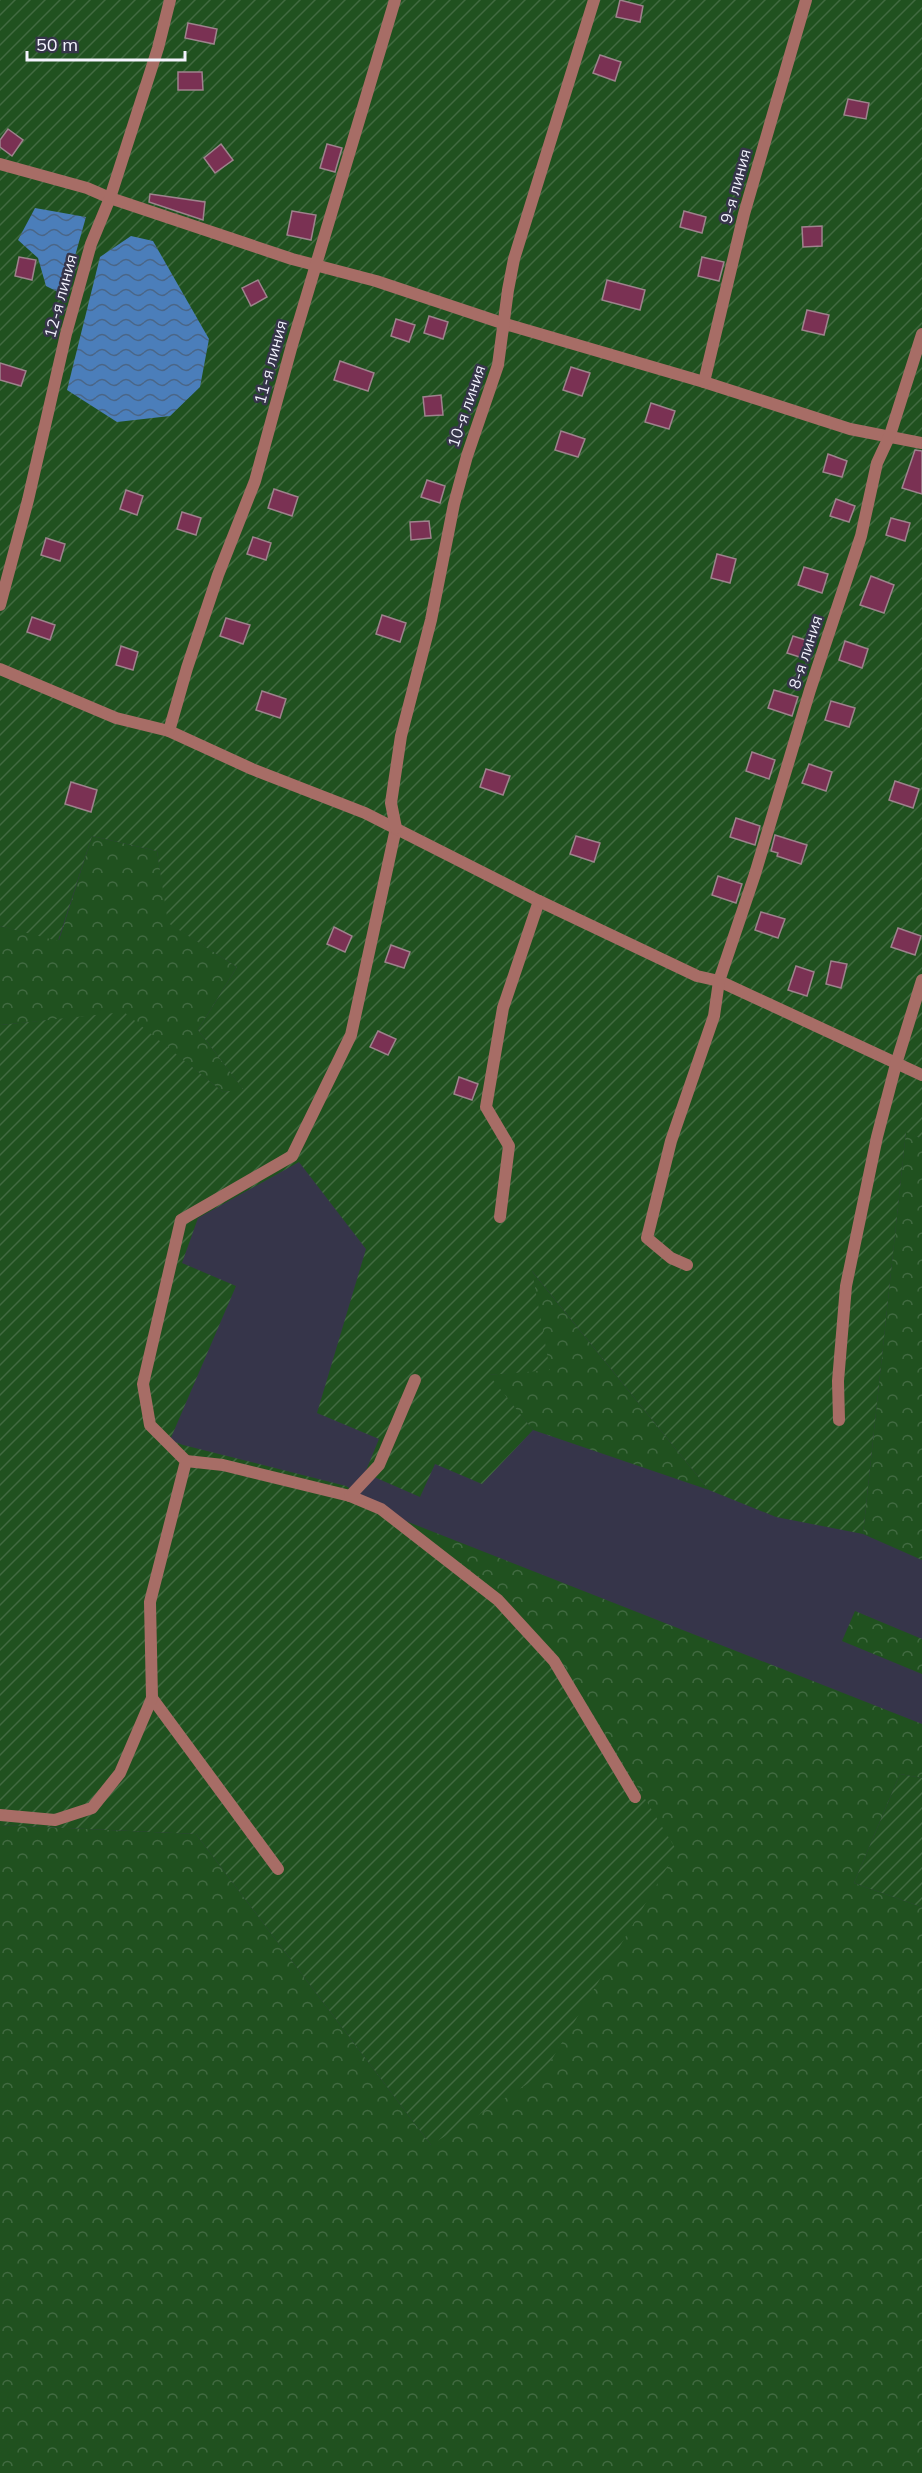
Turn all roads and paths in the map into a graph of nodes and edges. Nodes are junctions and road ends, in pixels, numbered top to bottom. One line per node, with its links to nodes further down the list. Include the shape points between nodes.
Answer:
1 (170, 0): 6 (street, 12-я линия)
2 (395, 0): 7 (street, 11-я линия)
3 (594, 0): 8 (street, 10-я линия, via 514,259)
4 (806, 0): 10 (street, 9-я линия, via 744,214)
5 (0, 164): 6 (street)
6 (110, 198): 7 (street); 13 (street, 12-я линия, via 91,244 69,323)
7 (316, 265): 8 (street); 15 (street, 11-я линия, via 255,481 218,575)
8 (505, 324): 10 (street); 16 (street, 10-я линия, via 498,365 454,504 402,736 391,803)
9 (922, 334): 11 (street, 8-я линия)
10 (704, 382): 11 (street, via 850,429)
11 (890, 435): 12 (street); 19 (street, 8-я линия, via 877,463 861,536)
12 (922, 443)
13 (0, 605)
14 (0, 669): 15 (street, via 116,717)
15 (169, 731): 16 (street)
16 (396, 828): 17 (street); 26 (street, via 351,1035 292,1156 181,1220 143,1384 150,1425)
17 (539, 901): 19 (street, via 697,976); 22 (street, via 503,1008 486,1107 509,1146)
18 (922, 980): 20 (street)
19 (719, 981): 20 (street); 23 (street, 8-я линия, via 714,1016 671,1141 647,1238 670,1258)
20 (896, 1064): 21 (street); 25 (street, via 846,1286 838,1381)
21 (922, 1075)
22 (500, 1217)
23 (687, 1265)
24 (415, 1380): 27 (street, via 378,1465)
25 (839, 1420)
26 (186, 1461): 27 (street, via 223,1465); 28 (street, via 150,1602)
27 (350, 1496): 29 (street, via 381,1509 498,1600 554,1661)
28 (152, 1698): 30 (street, via 120,1773 92,1808 55,1820); 31 (street)
29 (635, 1797)
30 (0, 1815)
31 (278, 1869)

